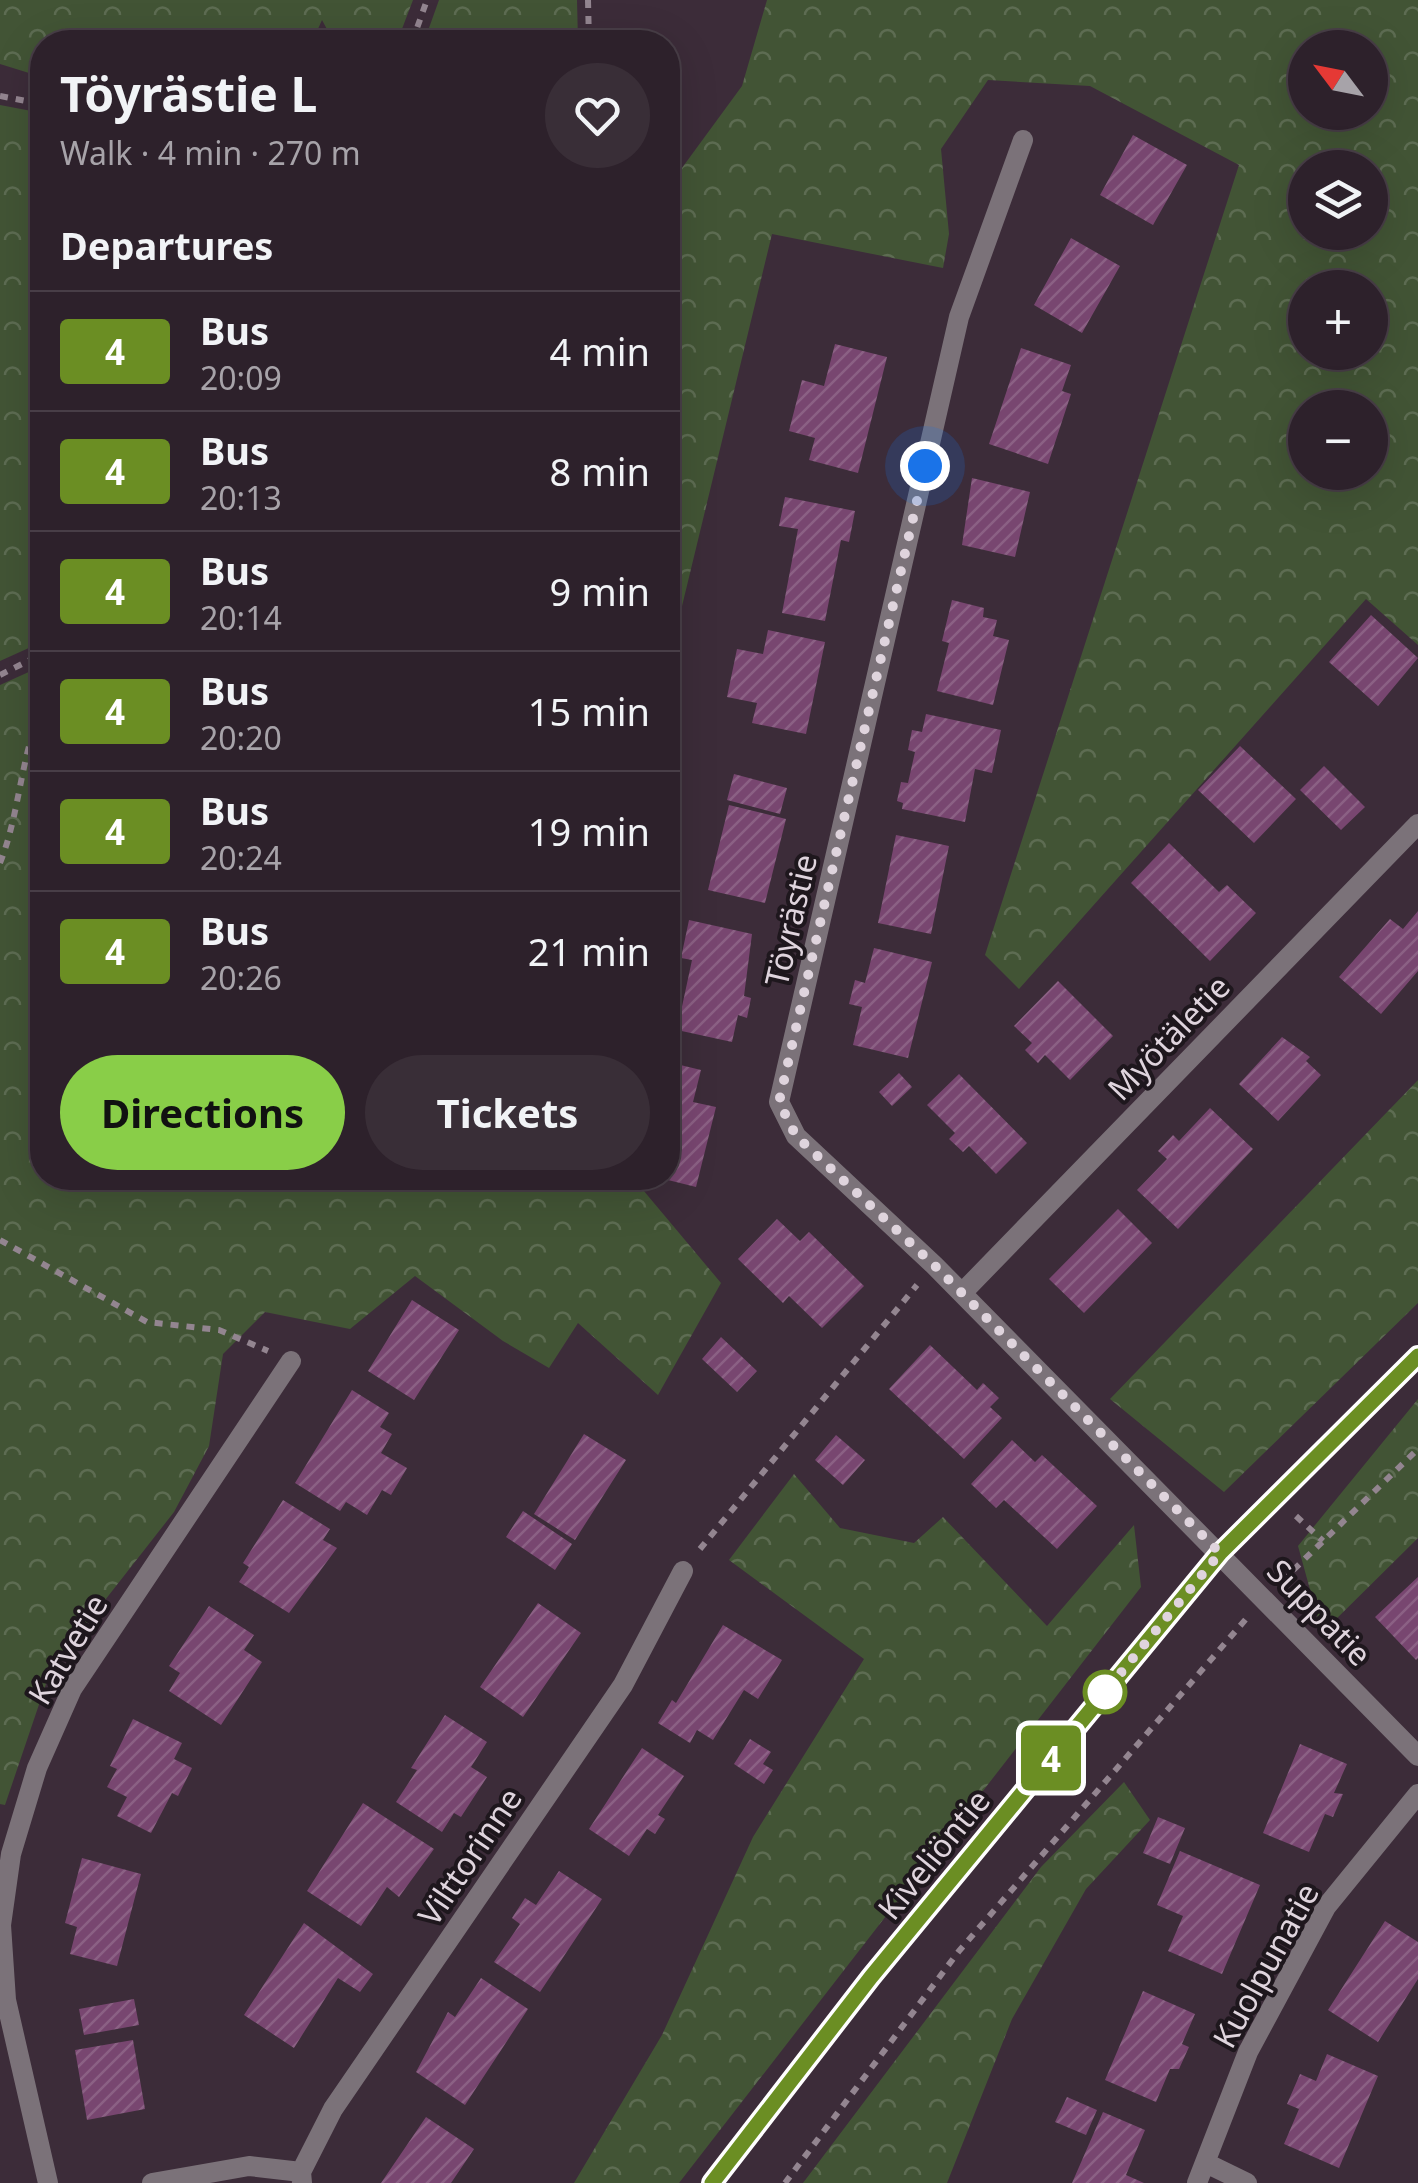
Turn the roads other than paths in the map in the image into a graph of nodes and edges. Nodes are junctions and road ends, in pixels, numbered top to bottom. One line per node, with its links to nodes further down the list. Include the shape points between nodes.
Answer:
1 (1023, 140): 3 (street, Töyrästie, via 959,316 779,1102 796,1136)
2 (1418, 824): 3 (street, Myötäletie)
3 (962, 1292): 6 (street, Töyrästie)
4 (1418, 1356): 6 (street, Kiveliöntie)
5 (291, 1362): 12 (street, Katvetie, via 72,1689 37,1768 11,1854 1,1925 6,2000)
6 (1220, 1553): 8 (street, Suppatie); 14 (street, Kiveliöntie, via 871,1977)
7 (683, 1572): 11 (street, Vilttorinne, via 623,1685 332,2110)
8 (1418, 1756)
9 (1418, 1794): 10 (street, Kuolpunatie, via 1326,1906 1248,2052)
10 (1206, 2163): 15 (street, Kuolpunatie); 16 (street)
11 (301, 2177): 13 (street, Vilttorinne, via 249,2166)
12 (48, 2183)
13 (152, 2183)
14 (712, 2183)
15 (1197, 2183)
16 (1247, 2183)

